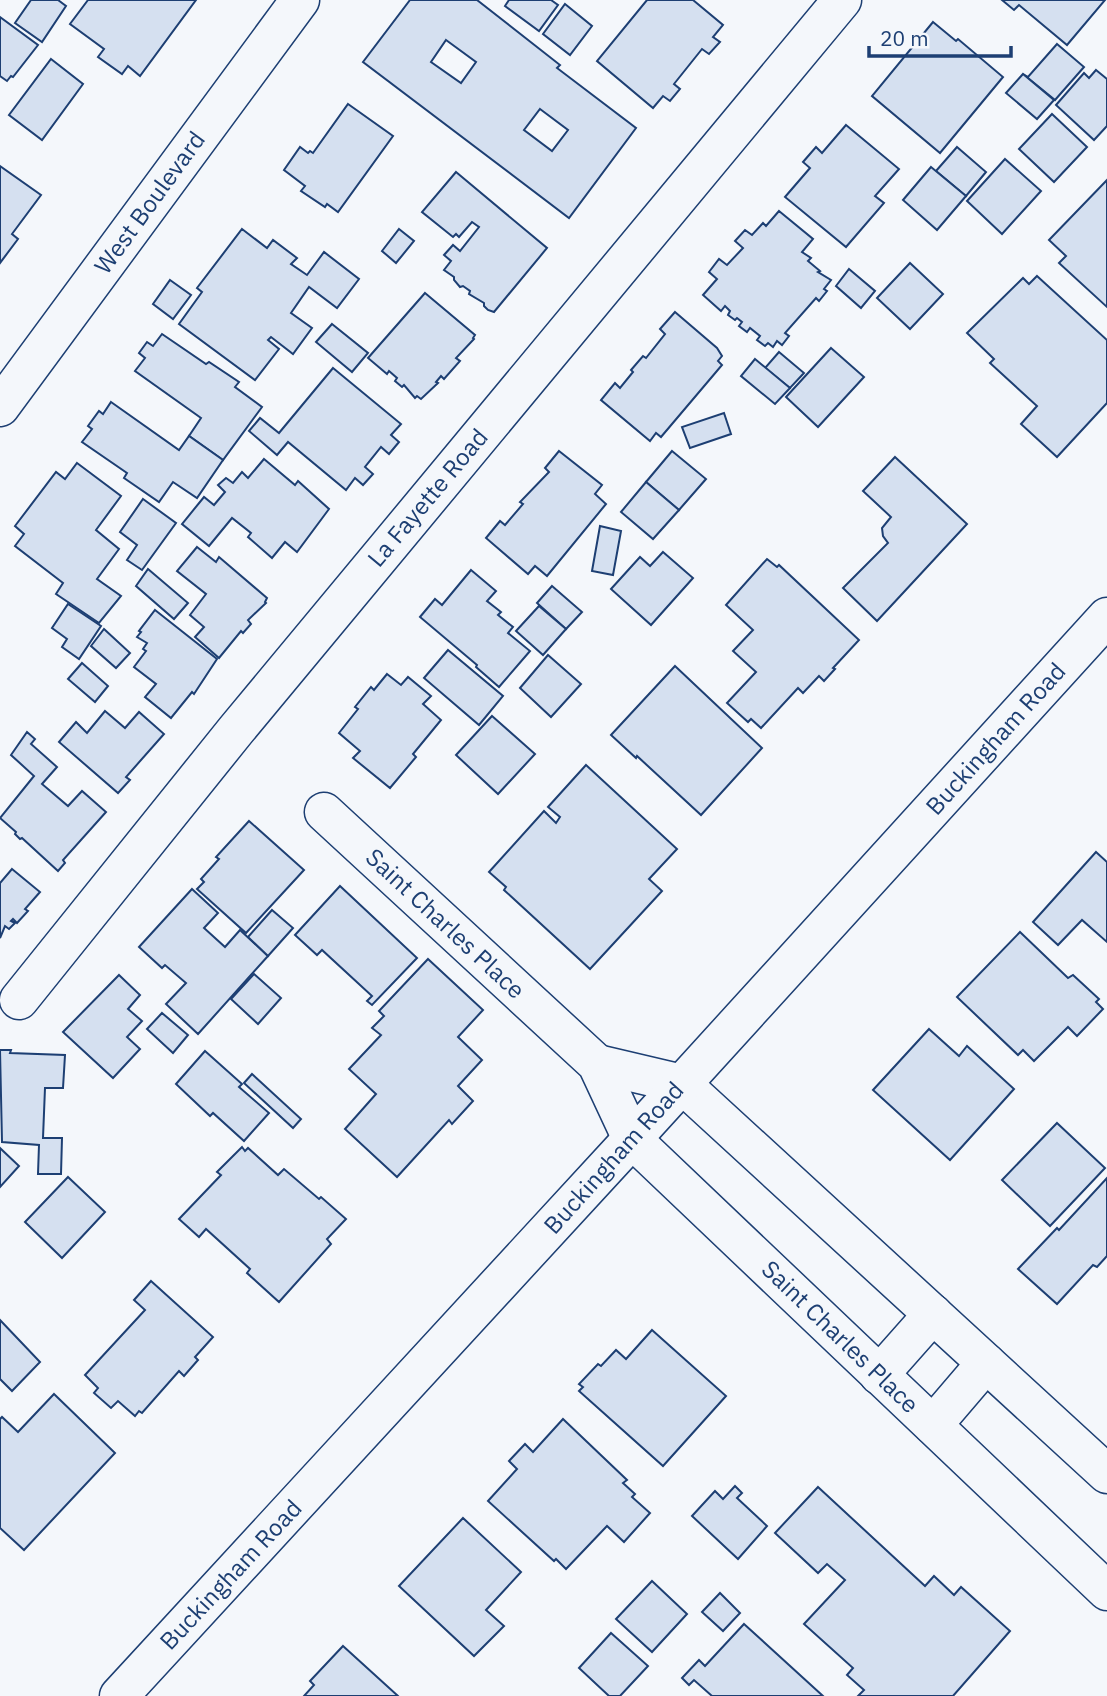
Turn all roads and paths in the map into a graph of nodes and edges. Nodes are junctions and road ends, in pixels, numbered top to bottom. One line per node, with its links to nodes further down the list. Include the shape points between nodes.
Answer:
1 (300, 0): 3 (street, West Boulevard)
2 (842, 0): 6 (street, La Fayette Road, via 245,719)
3 (0, 407)
4 (1107, 617): 8 (street, Buckingham Road)
5 (324, 812): 7 (street, Saint Charles Place)
6 (19, 1000)
7 (597, 1064): 8 (street, Saint Charles Place); 9 (street, Saint Charles Place)
8 (682, 1084): 9 (street, Buckingham Road); 10 (street, Saint Charles Place)
9 (632, 1139): 12 (street, Saint Charles Place); 16 (street, Buckingham Road)
10 (933, 1314): 11 (street, Saint Charles Place); 12 (street)
11 (986, 1363): 13 (street); 14 (street, Saint Charles Place)
12 (879, 1375): 13 (street, Saint Charles Place)
13 (933, 1425): 15 (street, Saint Charles Place)
14 (1107, 1474)
15 (1107, 1591)
16 (119, 1696)

